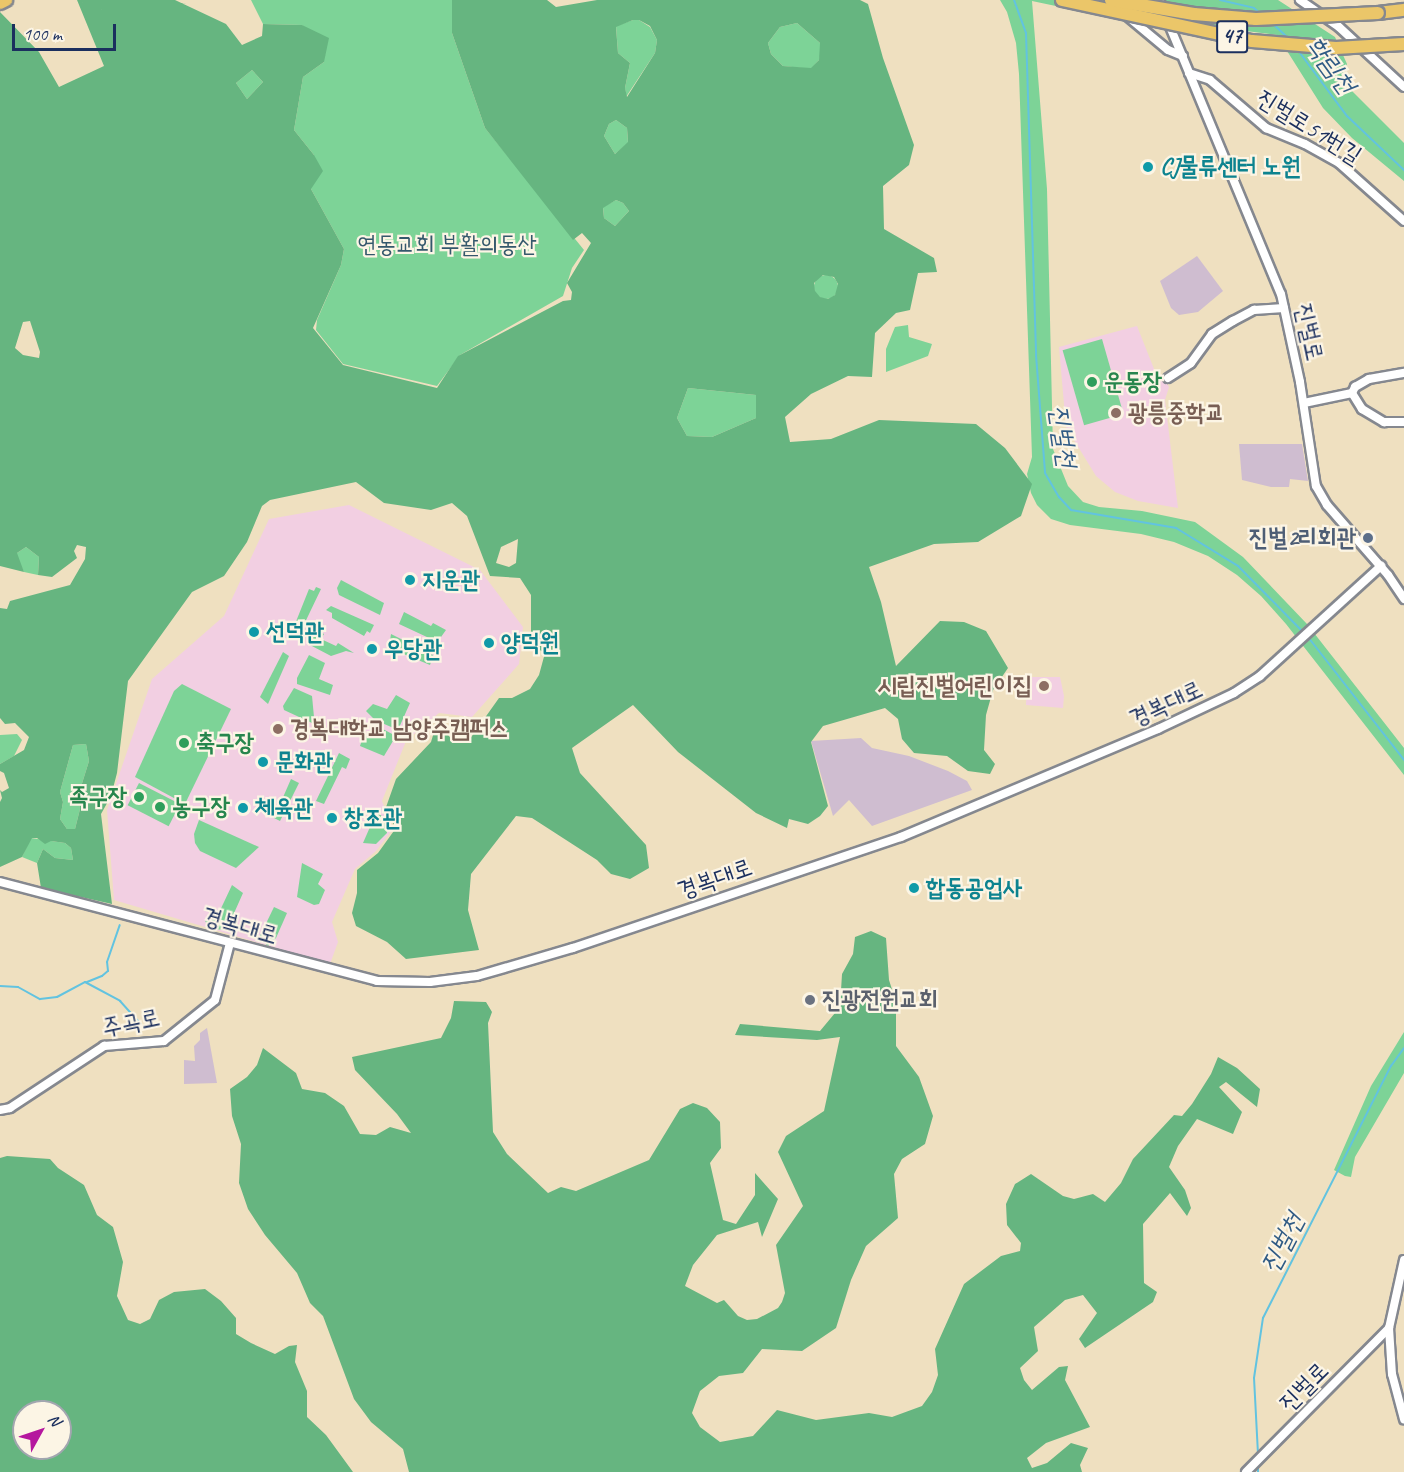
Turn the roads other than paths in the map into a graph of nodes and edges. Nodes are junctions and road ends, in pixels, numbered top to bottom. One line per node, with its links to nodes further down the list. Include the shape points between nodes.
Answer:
1 (6, 0): 6 (highway)
2 (1062, 0): 8 (highway, 47, bridge, via 1252,41 1336,48)
3 (1112, 0): 7 (highway, 47, bridge, via 1194,14 1256,19); 9 (street, via 1168,50)
4 (1159, 0): 9 (street, 진벌로, bridge)
5 (1300, 0): 11 (street, via 1339,27)
6 (0, 3)
7 (1404, 10)
8 (1404, 44)
9 (1184, 58): 10 (street, 진벌로)
10 (1189, 73): 12 (street, 진벌로51번길, via 1210,80 1266,128 1339,163); 13 (street, 진벌로, via 1269,261)
11 (1404, 87)
12 (1404, 220)
13 (1284, 308): 15 (street, via 1254,310 1233,321 1212,334 1191,363); 17 (street, 진벌로)
14 (1404, 373): 16 (street, via 1369,379)
15 (1168, 378)
16 (1352, 393): 17 (street); 18 (street, via 1362,409 1383,422)
17 (1304, 403): 19 (street, 진벌로, via 1313,477 1320,494)
18 (1404, 422)
19 (1381, 566): 20 (street, 진벌로); 22 (street, 경복대로, via 1260,676 1214,704 901,837 573,948 477,976 430,982 377,981)
20 (1404, 598)
21 (0, 882): 22 (street, 경복대로)
22 (230, 943): 23 (street, 주곡로, via 215,1000 164,1041 104,1046 10,1108)
23 (0, 1110)
24 (1404, 1260): 25 (street)
25 (1389, 1328): 26 (street, via 1392,1374); 27 (street, 진벌로)
26 (1404, 1419)
27 (1249, 1470)

